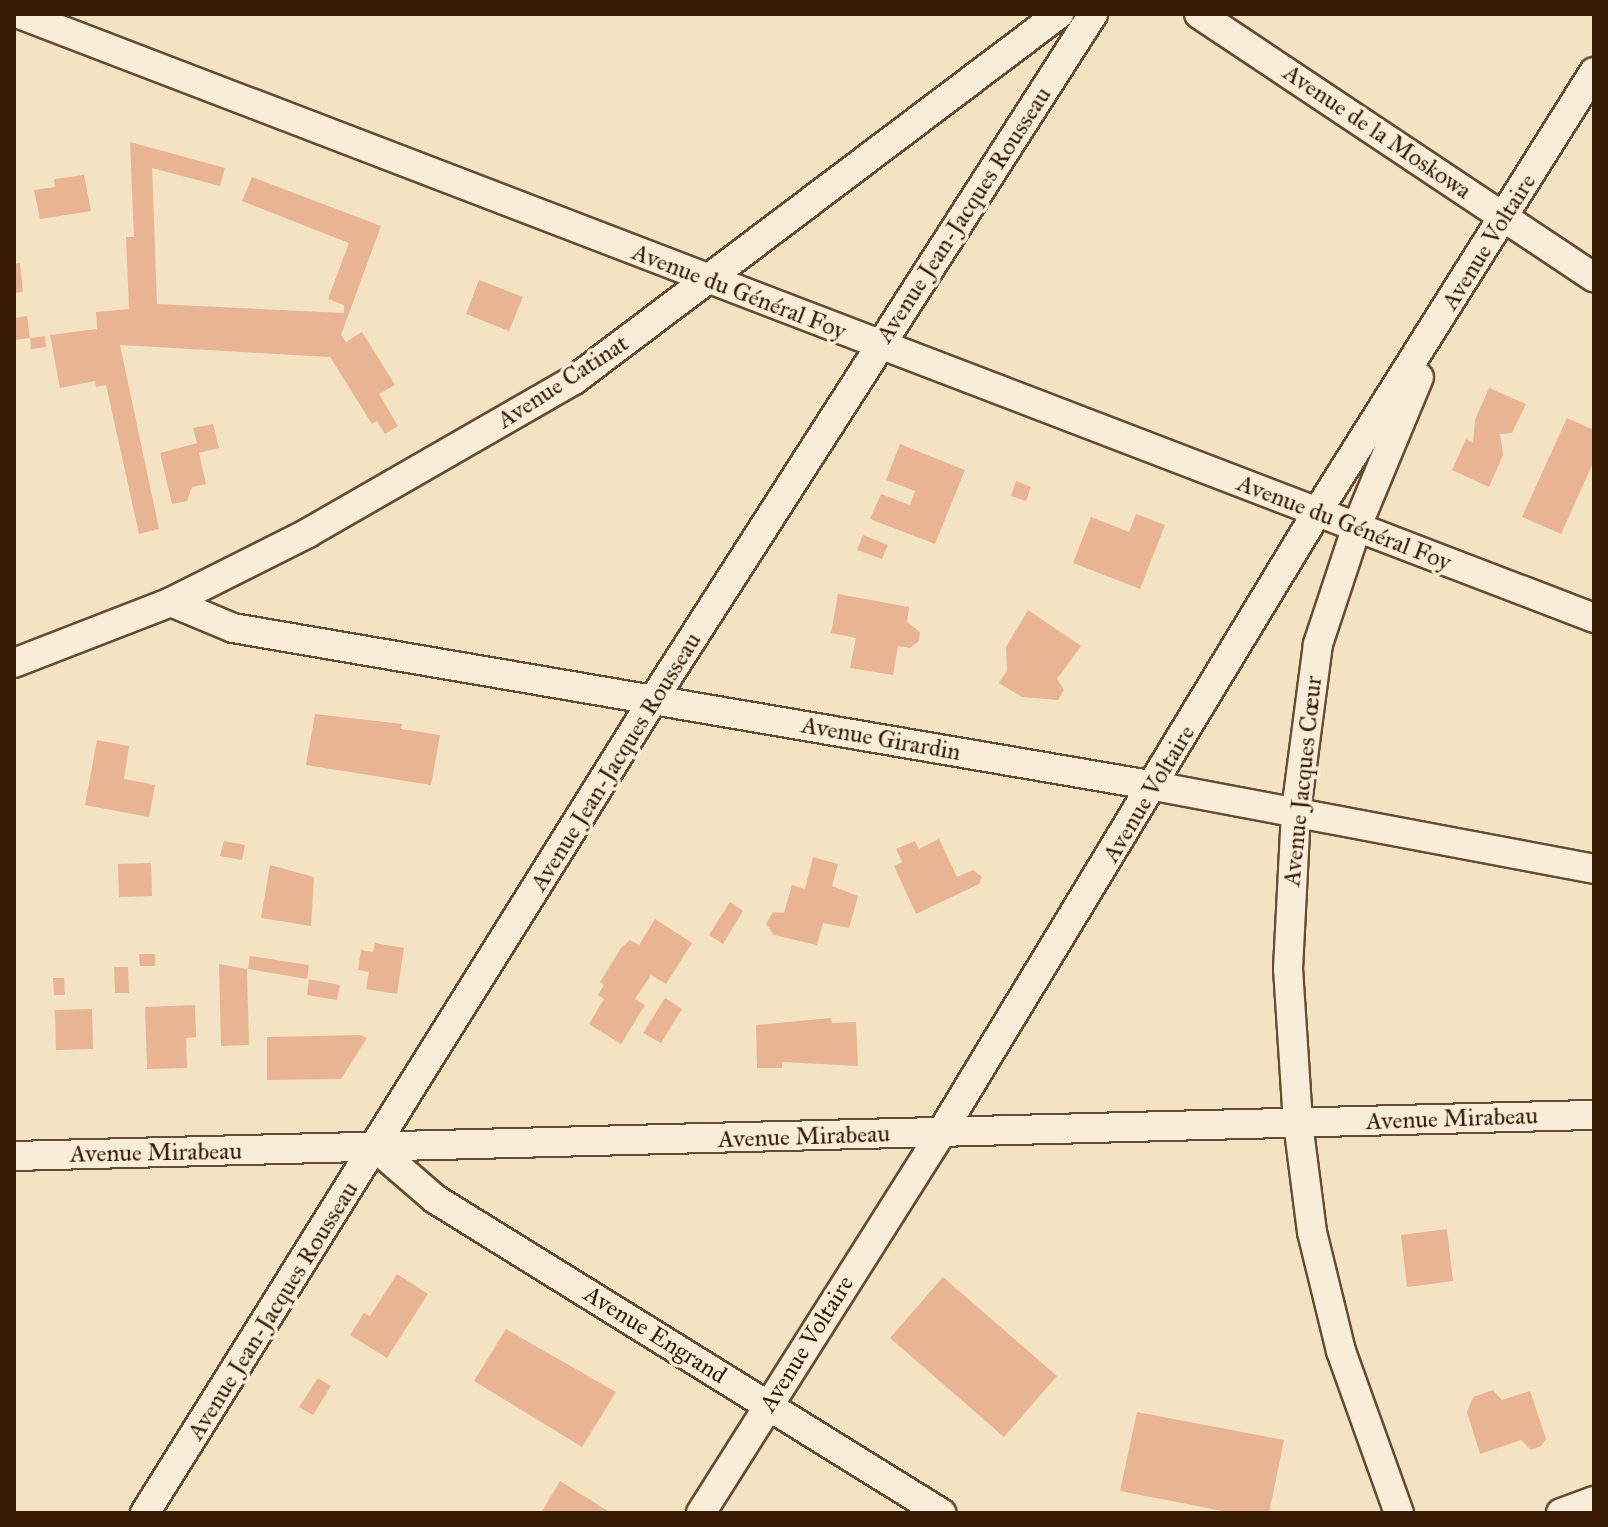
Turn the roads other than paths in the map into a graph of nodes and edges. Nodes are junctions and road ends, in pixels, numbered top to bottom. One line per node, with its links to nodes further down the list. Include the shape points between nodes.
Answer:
1 (19, 14): 9 (street, Avenue du Général Foy)
2 (1059, 14): 9 (street, Avenue Catinat)
3 (1093, 14): 10 (street, Avenue Jean-Jacques Rousseau)
4 (1199, 14): 7 (street, Avenue de la Moskowa)
5 (1594, 72): 7 (street, Avenue Voltaire)
6 (1594, 107): 7 (street, Avenue Jacques Cœur)
7 (1504, 217): 8 (street, Avenue de la Moskowa); 11 (street, Avenue Voltaire); 12 (street, Avenue Jacques Cœur, via 1425,363)
8 (1594, 277)
9 (708, 282): 10 (street, Avenue du Général Foy); 13 (street, Avenue Catinat, via 574,380 445,457)
10 (882, 345): 11 (street, Avenue du Général Foy); 16 (street, Avenue Jean-Jacques Rousseau)
11 (1316, 514): 12 (street, Avenue du Général Foy); 17 (street, Avenue Voltaire)
12 (1357, 526): 14 (street, Avenue du Général Foy); 18 (street, Avenue Jacques Cœur, via 1318,644)
13 (171, 602): 15 (street, Avenue Catinat); 16 (street, Avenue Girardin, via 233,628)
14 (1594, 618)
15 (14, 663)
16 (653, 700): 17 (street, Avenue Girardin); 23 (street, Avenue Jean-Jacques Rousseau)
17 (1155, 786): 18 (street, Avenue Girardin); 22 (street, Avenue Voltaire)
18 (1296, 811): 19 (street, Avenue Girardin); 21 (street, Avenue Jacques Cœur, via 1288,969)
19 (1594, 869)
20 (1594, 1115): 21 (street, Avenue Mirabeau)
21 (1298, 1123): 22 (street, Avenue Mirabeau); 30 (street, Avenue Jacques Cœur, via 1312,1232 1341,1351)
22 (941, 1133): 23 (street, Avenue Mirabeau); 25 (street, Avenue Voltaire)
23 (376, 1148): 24 (street, Avenue Mirabeau); 25 (street, Avenue Engrand, via 435,1199); 27 (street, Avenue Jean-Jacques Rousseau)
24 (14, 1156)
25 (768, 1404): 28 (street, Avenue Voltaire); 29 (street, Avenue Engrand)
26 (1594, 1501): 31 (street)
27 (145, 1513)
28 (701, 1513)
29 (941, 1513)
30 (1399, 1513)
31 (1561, 1513)

